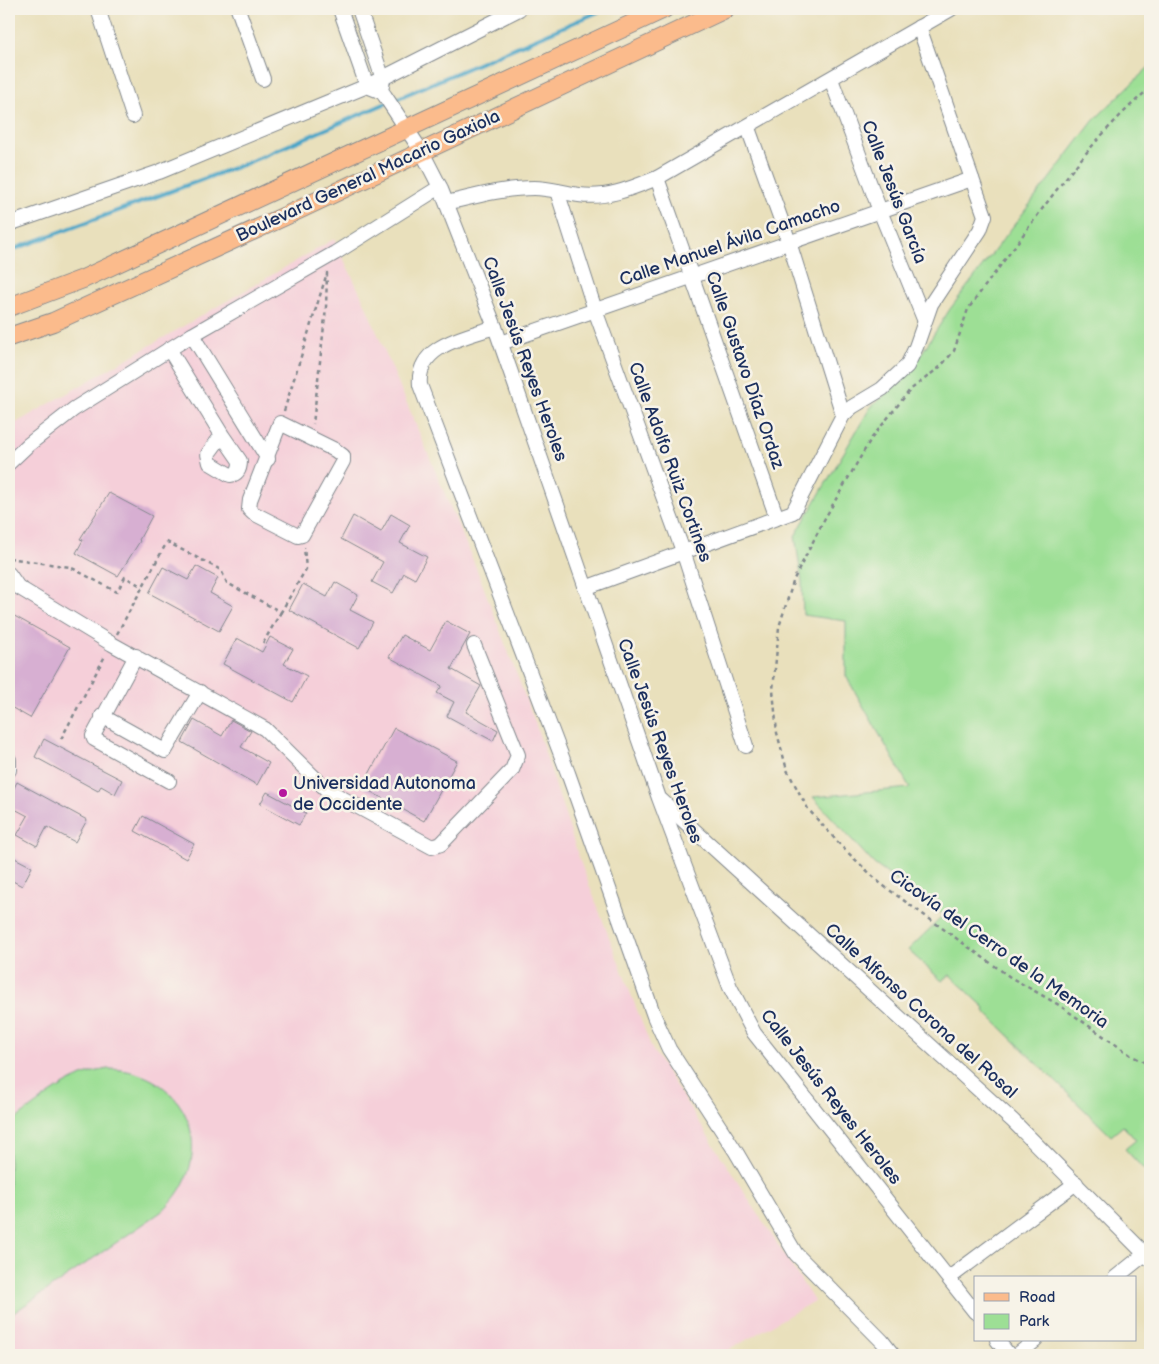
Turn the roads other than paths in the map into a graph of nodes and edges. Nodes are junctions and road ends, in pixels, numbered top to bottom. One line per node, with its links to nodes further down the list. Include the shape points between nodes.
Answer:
1 (98, 9): 14 (street)
2 (238, 9): 10 (street)
3 (340, 9): 12 (street)
4 (359, 9): 13 (street, Calle Jesús Reyes Heroles)
5 (519, 9): 13 (street)
6 (664, 9): 15 (main road, Boulevard General Macario Gaxiola)
7 (724, 9): 17 (main road, Boulevard General Macario Gaxiola)
8 (951, 9): 9 (street)
9 (919, 27): 11 (street); 19 (street)
10 (263, 79)
11 (831, 79): 16 (street); 23 (street, Calle Jesús García)
12 (367, 86): 13 (street); 24 (street, via 159,172)
13 (383, 89): 15 (street, Calle Jesús Reyes Heroles)
14 (133, 116)
15 (402, 122): 17 (street, Calle Jesús Reyes Heroles); 27 (main road, Boulevard General Macario Gaxiola, via 82,279)
16 (748, 128): 18 (street); 25 (street)
17 (422, 152): 20 (street, Calle Jesús Reyes Heroles); 32 (main road, Boulevard General Macario Gaxiola, via 53,322)
18 (658, 178): 21 (street, via 617,193 580,195); 26 (street, Calle Gustavo Díaz Ordaz)
19 (972, 179): 23 (street, Calle Manuel Ávila Camacho); 29 (street, via 985,216 984,222)
20 (440, 187): 22 (street, Calle Jesús Reyes Heroles); 31 (street, via 335,253)
21 (557, 191): 22 (street, via 506,189); 28 (street, Calle Adolfo Ruiz Cortines)
22 (447, 203): 30 (street, Calle Jesús Reyes Heroles)
23 (880, 211): 25 (street, Calle Manuel Ávila Camacho); 29 (street, Calle Jesús García)
24 (9, 224)
25 (789, 242): 26 (street, Calle Manuel Ávila Camacho); 35 (street)
26 (692, 276): 28 (street, Calle Manuel Ávila Camacho); 39 (street, Calle Gustavo Díaz Ordaz)
27 (9, 307)
28 (595, 310): 33 (street, Calle Manuel Ávila Camacho); 40 (street, Calle Adolfo Ruiz Cortines)
29 (924, 319): 35 (street, via 912,357 898,376)
30 (495, 327): 33 (street, Calle Jesús Reyes Heroles); 59 (street, via 442,346 422,367 420,385 568,773 654,1016 669,1049 736,1152 796,1254)
31 (192, 335): 34 (street); 37 (street)
32 (9, 337)
33 (501, 343): 42 (street, Calle Jesús Reyes Heroles)
34 (169, 349): 36 (street); 38 (street, via 74,408 28,444)
35 (843, 415): 39 (street, via 795,509)
36 (222, 435)
37 (268, 459): 37 (street, via 280,423 343,456 302,535 249,509)
38 (9, 464)
39 (777, 518): 40 (street)
40 (683, 551): 42 (street); 47 (street, Calle Adolfo Ruiz Cortines)
41 (9, 574): 44 (street, via 18,587)
42 (585, 588): 51 (street, Calle Jesús Reyes Heroles)
43 (474, 645): 45 (street, via 518,755 517,761 512,770 437,846 426,844 338,798 265,729)
44 (136, 656): 45 (street); 46 (street)
45 (200, 692): 46 (street, via 165,751)
46 (102, 716): 50 (street, via 93,733 94,739)
47 (746, 746)
48 (9, 760): 49 (street)
49 (9, 770)
50 (168, 781)
51 (659, 798): 52 (street, Calle Alfonso Corona del Rosal, via 1013,1120); 55 (street, Calle Jesús Reyes Heroles, via 730,987 754,1034)
52 (1076, 1183): 53 (street, Calle Alfonso Corona del Rosal); 55 (street)
53 (1148, 1257): 54 (street)
54 (1118, 1276)
55 (949, 1278): 56 (street, Calle Jesús Reyes Heroles)
56 (974, 1311)
57 (999, 1342): 60 (street)
58 (1033, 1342): 61 (street)
59 (893, 1355)
60 (1009, 1355)
61 (1017, 1355)

